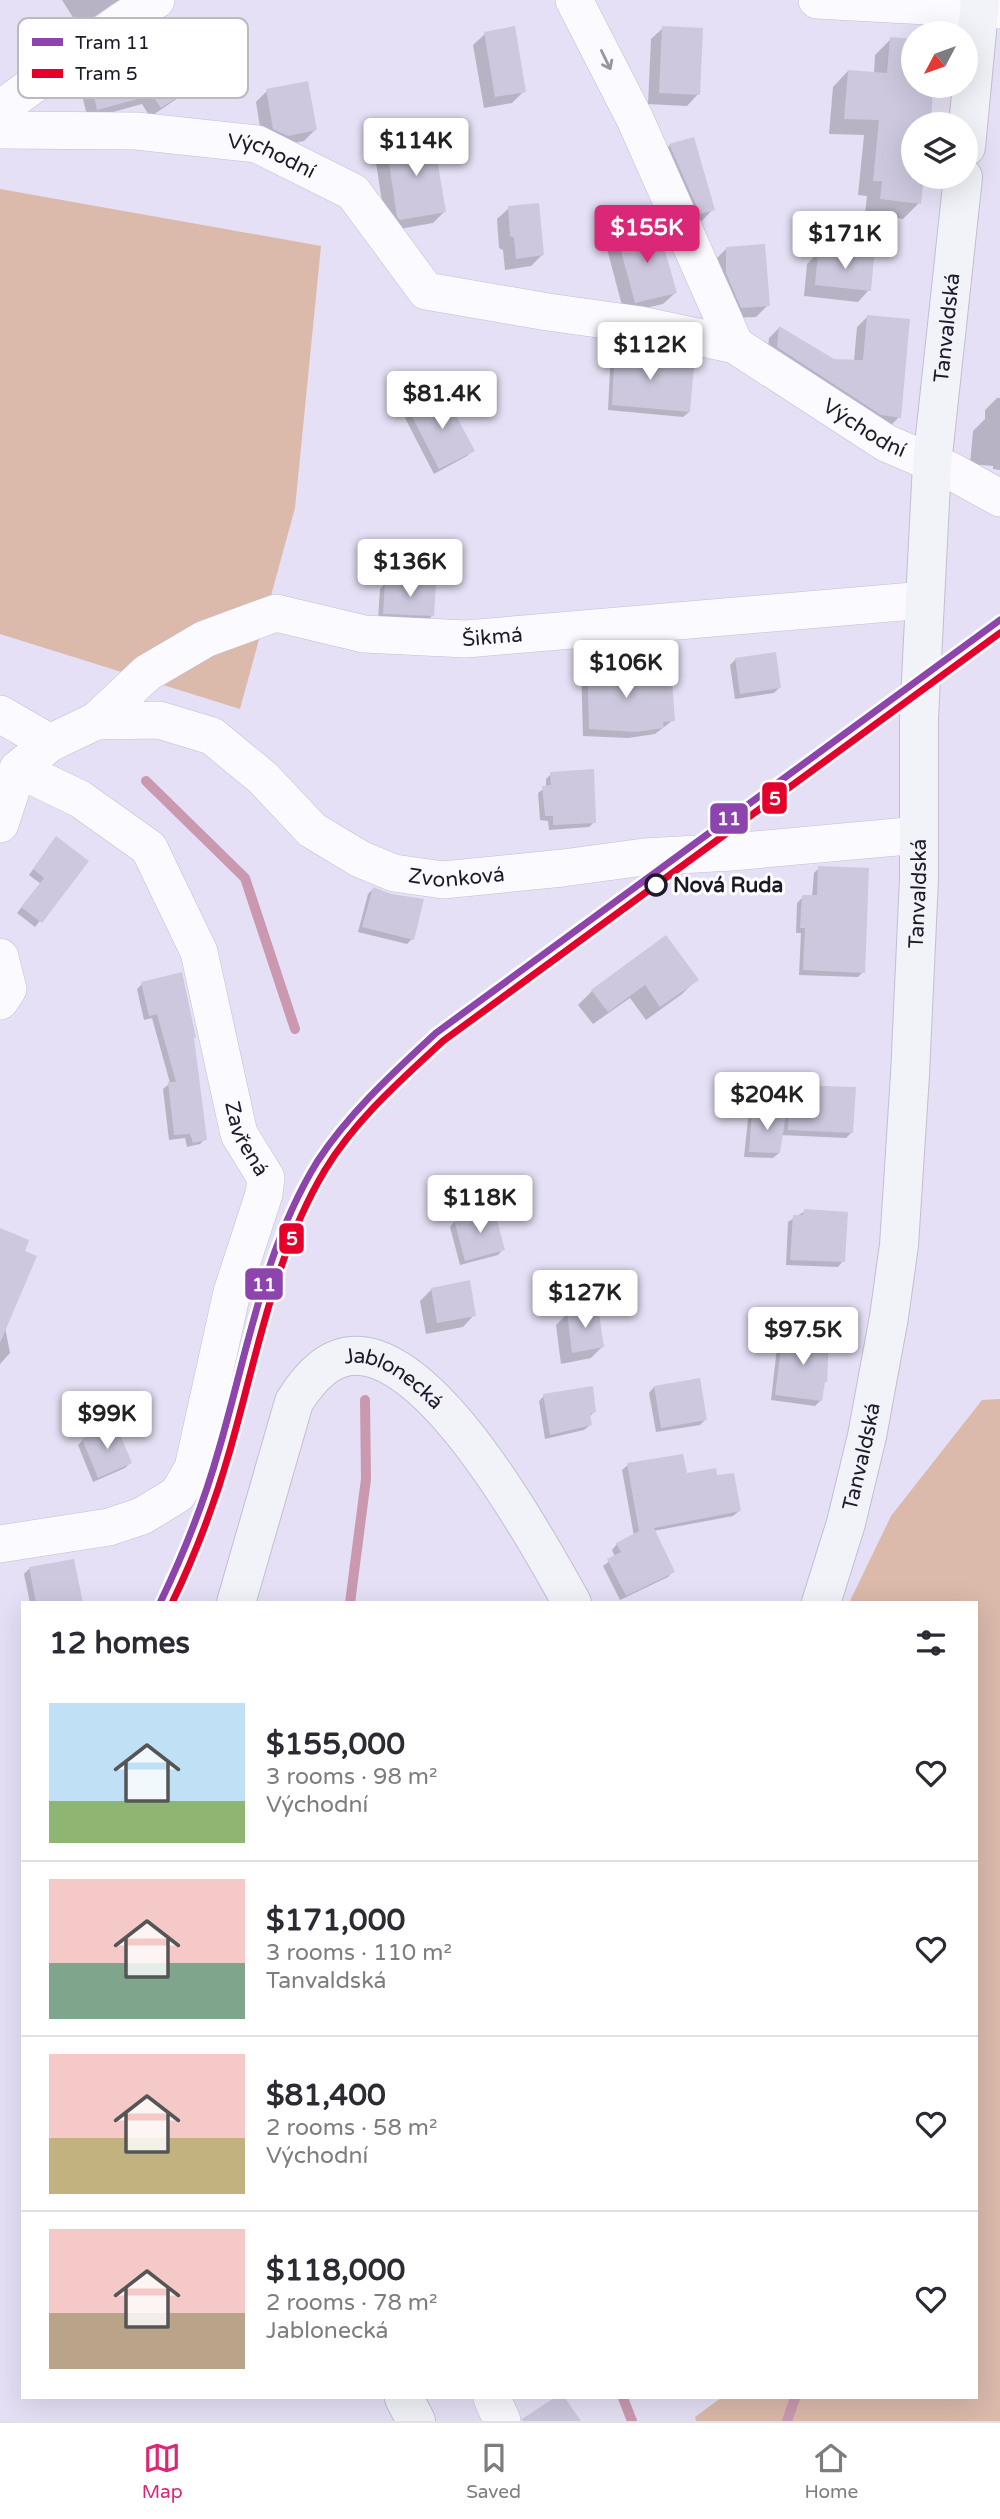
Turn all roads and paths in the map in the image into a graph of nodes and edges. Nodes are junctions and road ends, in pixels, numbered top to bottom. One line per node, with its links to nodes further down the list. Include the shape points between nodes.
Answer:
1 (156, 0): 5 (street)
2 (817, 0): 4 (street)
3 (578, 1): 11 (street, one-way to 11)
4 (987, 7): 8 (main road)
5 (126, 18)
6 (18, 96): 7 (street)
7 (0, 109)
8 (971, 112)
9 (0, 130): 11 (street, Východní, via 136,131 257,144 353,192 426,291 641,325)
10 (962, 189): 12 (main road, Tanvaldská)
11 (735, 345): 12 (street, Východní, via 886,443)
12 (932, 464): 13 (street, Východní); 14 (main road, Tanvaldská)
13 (1000, 498)
14 (925, 600): 16 (street, Šikmá, via 466,639 364,634 276,613 205,639 147,673); 20 (main road, Tanvaldská)
15 (0, 714): 17 (street)
16 (96, 721): 17 (street, Zvonková); 20 (street, Zvonková, via 159,720 212,736 264,778 312,830 394,873 443,880 644,857)
17 (50, 743): 18 (street, Zvonková)
18 (18, 769): 19 (street); 23 (street, Zavřená, via 79,799 149,848 199,953 239,1134 266,1178 232,1292 193,1468 178,1494 142,1516 109,1527)
19 (0, 824)
20 (919, 835): 26 (main road, Tanvaldská, via 900,1245 867,1436)
21 (0, 957): 22 (street, via 8,989)
22 (0, 1001)
23 (0, 1544)
24 (237, 1601): 25 (main road, Jablonecká, via 294,1402 313,1375 330,1363 363,1356 396,1367 417,1383 463,1433 514,1501)
25 (571, 1601)
26 (822, 1601)
27 (405, 2399): 29 (main road)
28 (492, 2399): 30 (street)
29 (416, 2421)
30 (502, 2421)

